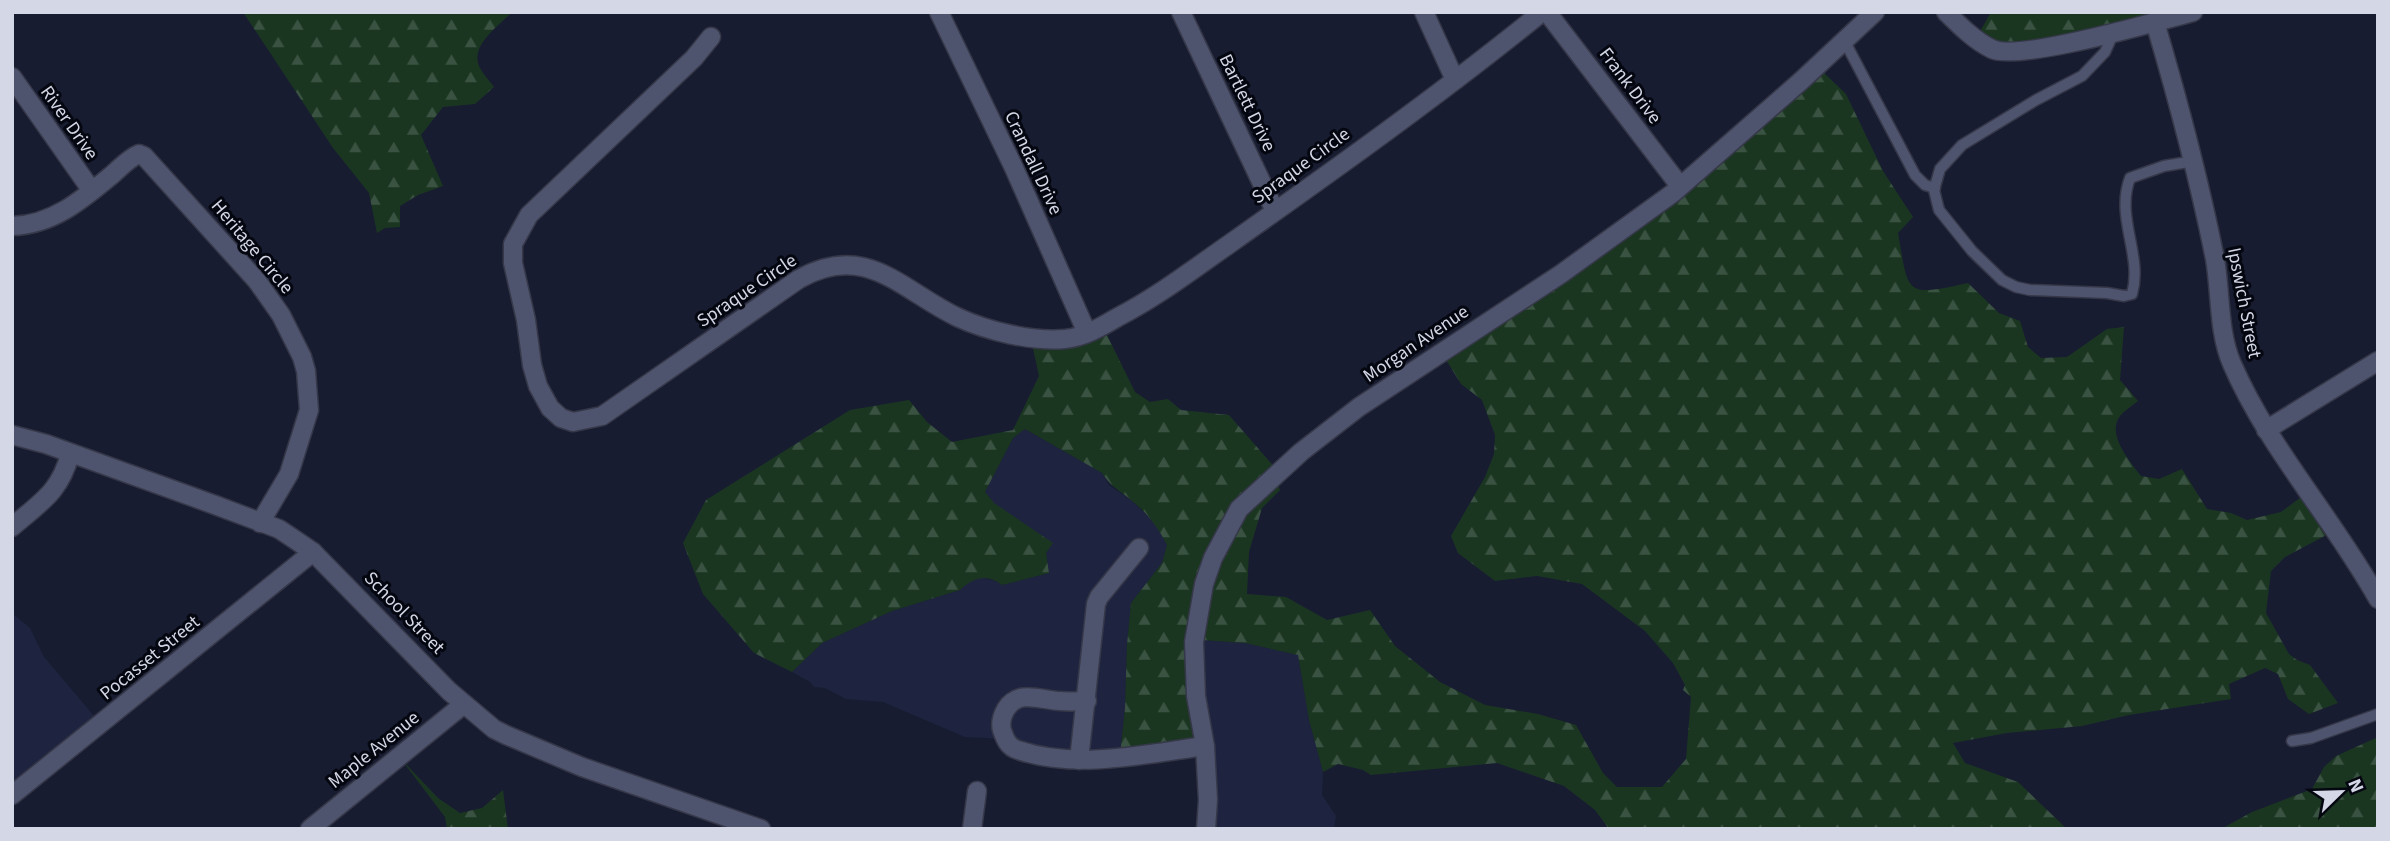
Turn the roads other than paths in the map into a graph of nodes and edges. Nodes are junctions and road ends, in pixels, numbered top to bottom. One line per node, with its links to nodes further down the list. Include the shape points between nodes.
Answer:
1 (939, 12): 21 (street, Crandall Drive)
2 (1181, 12): 19 (street, Bartlett Drive)
3 (1424, 12): 14 (street)
4 (1542, 12): 14 (street, Spraque Circle)
5 (1548, 12): 16 (street, Frank Drive)
6 (1875, 12): 12 (street, Morgan Avenue)
7 (1946, 12): 10 (street, via 1994,51 2064,45)
8 (2193, 12): 9 (street)
9 (2155, 22): 10 (street); 15 (street, Ipswich Street)
10 (2115, 32): 17 (lane, via 2105,52 2082,76 1962,145 1940,169)
11 (711, 37): 21 (street, Spraque Circle, via 529,215 513,244 531,365 543,398 561,418 573,422 602,416 799,279 828,267 856,264 873,269 955,316 1016,335 1068,339)
12 (1844, 40): 16 (street, Morgan Avenue); 17 (lane, via 1915,176)
13 (12, 77): 18 (street, River Drive)
14 (1455, 80): 19 (street, Spraque Circle)
15 (2194, 161): 17 (lane, via 2130,178 2124,214 2135,284 2132,294 2124,296 2030,290 2002,280 1939,210); 23 (street, Ipswich Street, via 2230,362)
16 (1680, 186): 35 (street, Morgan Avenue, via 1561,274 1359,407 1239,509 1213,558 1197,612 1193,672)
17 (1935, 188)
18 (92, 191): 20 (street, Heritage Circle, via 50,219); 26 (street, Heritage Circle, via 134,156 144,156 257,281 291,332 306,372 309,410 289,474)
19 (1275, 211): 21 (street, Spraque Circle, via 1141,306)
20 (12, 226)
21 (1087, 333)
22 (2378, 361): 23 (street)
23 (2266, 430): 30 (street, Ipswich Street)
24 (12, 435): 25 (street, School Street)
25 (70, 454): 26 (street, School Street); 27 (street, via 57,487)
26 (260, 523): 29 (street, School Street, via 279,529)
27 (12, 527)
28 (1139, 548): 31 (street, via 1096,604)
29 (313, 552): 32 (street, School Street); 38 (street, Pocasset Street)
30 (2376, 590)
31 (1087, 701): 36 (street); 36 (street, via 1020,698 1007,707 1000,726 1015,749)
32 (464, 704): 39 (street, Maple Avenue); 40 (street, School Street, via 506,736)
33 (2378, 714): 34 (lane)
34 (2292, 741)
35 (1205, 746): 36 (street); 42 (street, Morgan Avenue)
36 (1079, 760)
37 (977, 791): 41 (street)
38 (12, 795)
39 (310, 829)
40 (761, 829)
41 (972, 829)
42 (1206, 829)

